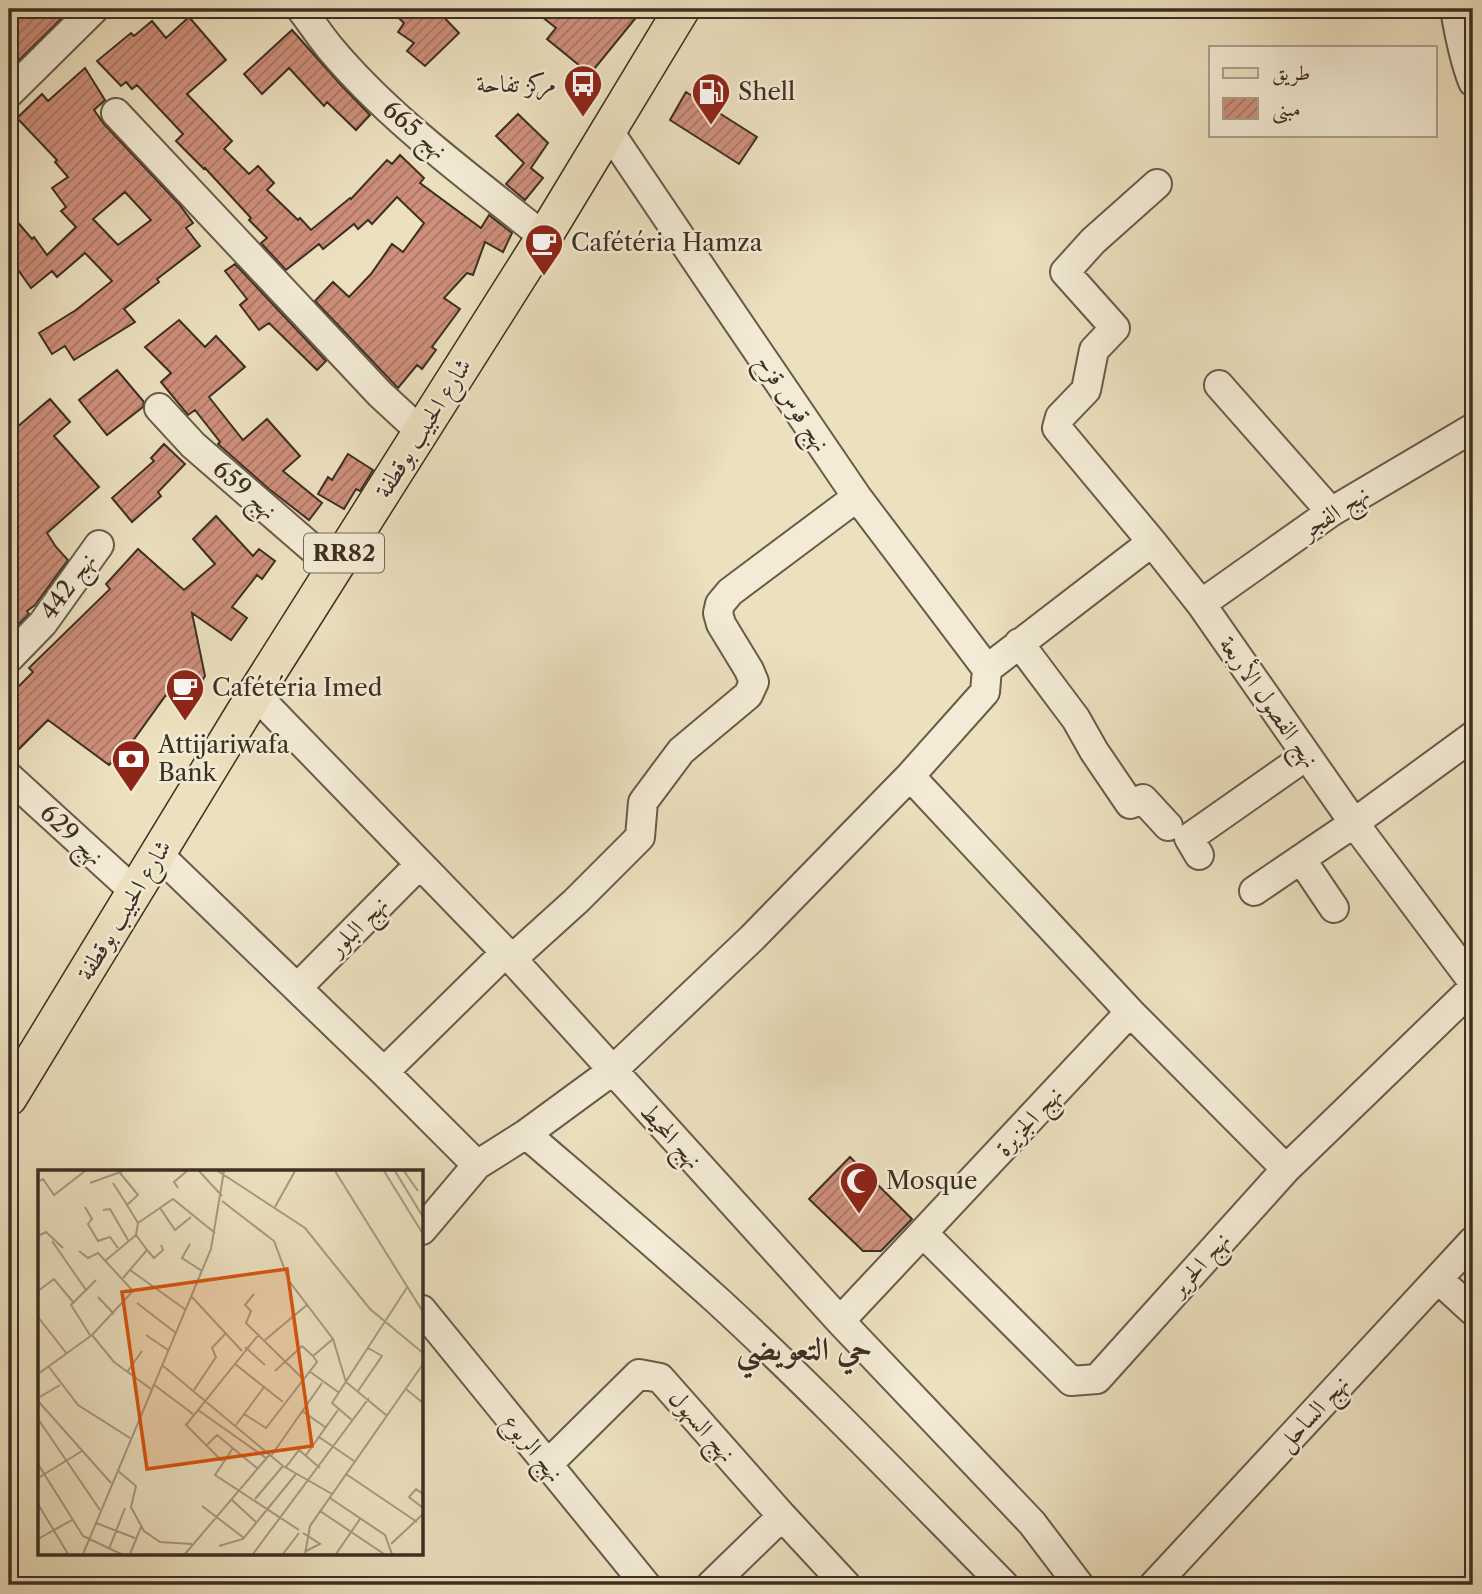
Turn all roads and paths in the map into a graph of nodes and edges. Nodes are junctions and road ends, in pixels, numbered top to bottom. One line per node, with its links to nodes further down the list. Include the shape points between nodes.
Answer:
1 (94, 9): 6 (street)
2 (301, 9): 10 (street, نهج 665, via 331,50 377,98)
3 (682, 9): 8 (main road, شارع الحبيب بوقطفة / RR82)
4 (1455, 9): 5 (street)
5 (1473, 82)
6 (9, 93)
7 (116, 113): 14 (street)
8 (608, 130): 10 (main road, شارع الحبيب بوقطفة / RR82); 15 (street, نهج قوس قزح)
9 (1157, 184): 17 (street, نهج الفصول الأربعة, via 1065,272 1115,328 1094,350 1086,390 1060,417 1057,428)
10 (544, 237): 14 (main road, شارع الحبيب بوقطفة / RR82)
11 (1219, 384): 16 (street)
12 (159, 408): 19 (street, نهج 659, via 193,445)
13 (1473, 428): 16 (street, نهج الفجر)
14 (420, 431): 19 (main road, شارع الحبيب بوقطفة / RR82)
15 (857, 497): 23 (street, نهج قوس قزح); 38 (street, via 720,604 721,624 754,682 748,695 681,751 643,802 640,837 576,901)
16 (1331, 512): 20 (street, نهج الفجر)
17 (1152, 542): 20 (street, نهج الفصول الأربعة); 21 (street)
18 (99, 545): 22 (street, نهج 442, via 43,623)
19 (335, 568): 24 (main road, شارع الحبيب بوقطفة / RR82)
20 (1201, 604): 26 (street, نهج الفصول الأربعة)
21 (1019, 643): 23 (street); 30 (street, via 1076,719 1129,804 1143,799)
22 (9, 658)
23 (987, 669): 27 (street, via 985,692)
24 (255, 694): 31 (main road, شارع الحبيب بوقطفة / RR82); 34 (street, نهج المحيط)
25 (1473, 736): 29 (street)
26 (1306, 756): 29 (street, نهج الفصول الأربعة); 32 (street, via 1189,838)
27 (910, 776): 42 (street); 43 (street, via 752,939)
28 (9, 777): 36 (street, نهج 629)
29 (1354, 823): 33 (street); 39 (street, نهج الفصول الأربعة)
30 (1168, 825)
31 (158, 854): 36 (main road, شارع الحبيب بوقطفة / RR82); 40 (street)
32 (1199, 855)
33 (1301, 859): 35 (street); 37 (street)
34 (419, 865): 38 (street, نهج المحيط); 40 (street, نهج البلور)
35 (1254, 891)
36 (135, 892): 45 (main road, شارع الحبيب بوقطفة / RR82)
37 (1334, 908)
38 (508, 956): 43 (street, نهج المحيط); 44 (street)
39 (1473, 982)
40 (297, 988): 44 (street)
41 (1473, 988): 48 (street, نهج الحرير)
42 (1130, 1012): 48 (street); 50 (street, نهج الجزيرة)
43 (612, 1071): 46 (street); 55 (street, نهج المحيط)
44 (384, 1072): 47 (street)
45 (9, 1098)
46 (526, 1134): 47 (street); 61 (street, via 719,1302)
47 (477, 1165): 49 (street)
48 (1286, 1169): 50 (street, نهج الحرير, via 1097,1379 1070,1381)
49 (424, 1228)
50 (924, 1234): 55 (street, نهج الجزيرة)
51 (1473, 1241): 52 (street, نهج الساحل)
52 (1438, 1279): 53 (street); 63 (street, نهج الساحل)
53 (1473, 1311)
54 (424, 1312): 56 (street, نهج الربوع)
55 (840, 1321): 62 (street, نهج المحيط, via 1032,1523)
56 (547, 1465): 57 (street, نهج السهول, via 639,1374 660,1378); 58 (street, نهج الربوع)
57 (782, 1516): 59 (street); 60 (street, نهج السهول)
58 (646, 1585)
59 (711, 1585)
60 (846, 1585)
61 (1004, 1585)
62 (1079, 1585)
63 (1154, 1585)

